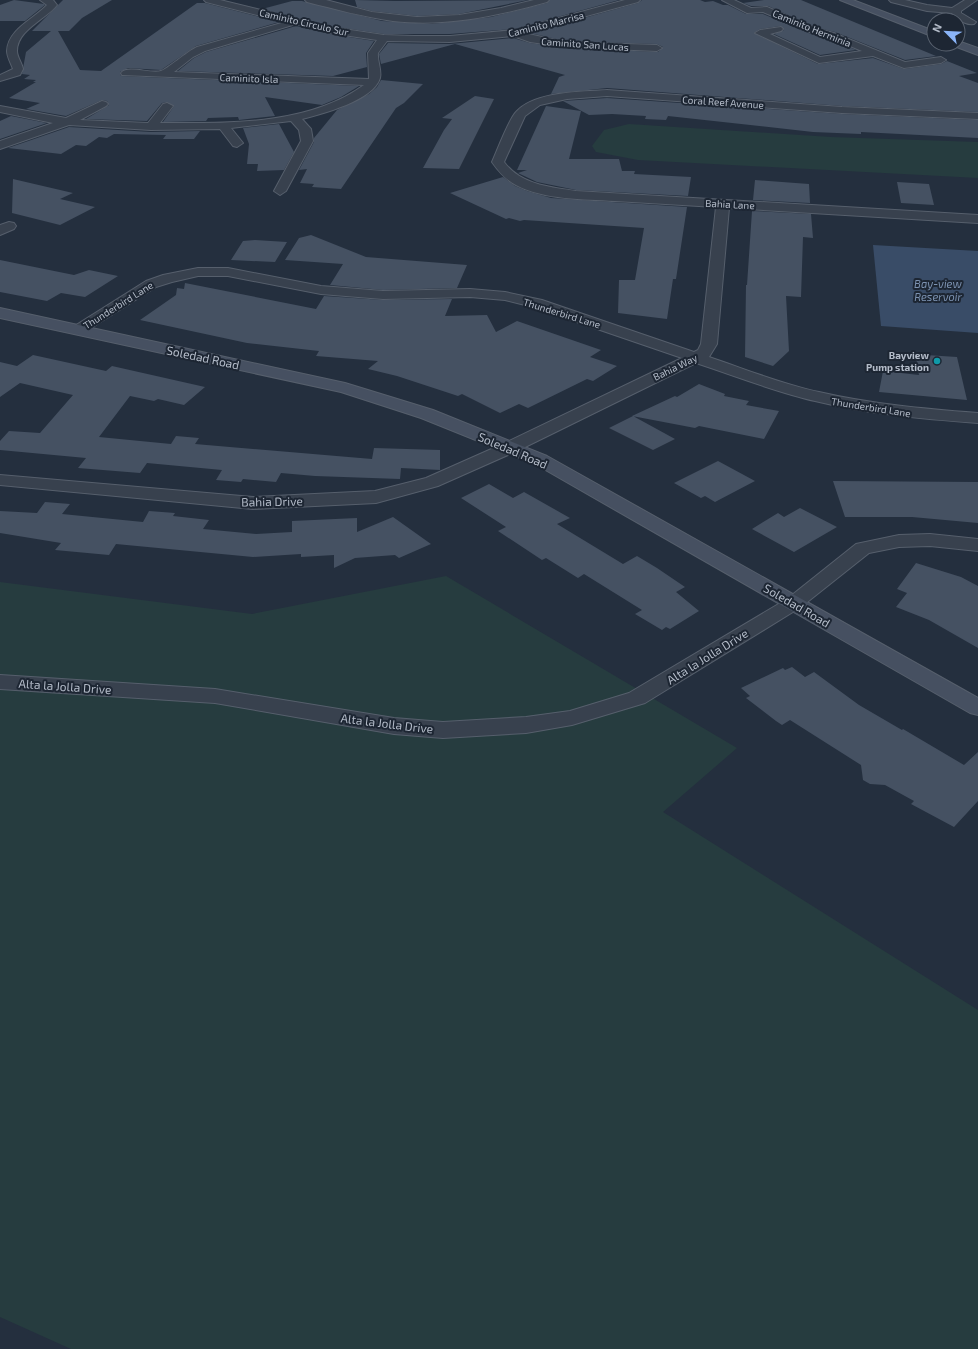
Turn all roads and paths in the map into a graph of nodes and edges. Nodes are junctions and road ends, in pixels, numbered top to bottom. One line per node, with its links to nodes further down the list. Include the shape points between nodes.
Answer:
1 (45, 0): 29 (street, via 52,5 48,11 27,26 14,42 12,53 18,69 16,73)
2 (209, 0): 12 (street, Caminito Circulo Sur)
3 (310, 0): 4 (street, via 371,14 437,20 471,18)
4 (544, 0)
5 (635, 0): 19 (street, Caminito Marrisa)
6 (727, 0): 14 (street)
7 (743, 0): 13 (street)
8 (845, 0): 18 (street)
9 (894, 0): 15 (street, via 927,8)
10 (972, 0): 15 (street)
11 (260, 3): 12 (street)
12 (241, 7): 16 (street, Caminito Circulo Sur)
13 (764, 9): 14 (street, Caminito Herminia); 24 (street, Caminito Herminia)
14 (750, 11): 24 (street, Caminito Herminia, via 740,12 778,29 760,33 819,60)
15 (956, 11): 17 (street)
16 (298, 21): 20 (street, Caminito Circulo Sur, via 330,30); 27 (street, via 201,49)
17 (970, 26)
18 (926, 30)
19 (514, 34): 20 (street, Caminito Marrisa, via 450,39); 22 (street, Caminito San Lucas, via 529,40 558,43)
20 (384, 38): 30 (street, via 373,53 376,75)
21 (966, 47): 23 (street)
22 (657, 48)
23 (978, 52)
24 (872, 53): 25 (street, Caminito Herminia, via 904,65)
25 (941, 60)
26 (126, 73): 27 (street, Caminito Isla)
27 (164, 74): 28 (street, Caminito Isla)
28 (183, 76): 30 (street, Caminito Isla); 31 (street)
29 (0, 78)
30 (373, 82): 36 (street, via 340,103)
31 (175, 84)
32 (102, 104): 37 (street)
33 (167, 106): 39 (street)
34 (0, 109): 37 (street)
35 (978, 116): 42 (street, Coral Reef Avenue, via 842,110 607,93 567,96 536,104 520,114)
36 (294, 117): 38 (street); 43 (street, via 305,129 307,141)
37 (66, 122): 39 (street); 41 (street)
38 (223, 125): 39 (street); 40 (street)
39 (151, 127)
40 (237, 143)
41 (0, 145)
42 (500, 158): 44 (street, Bahia Lane, via 498,162 503,171 514,180 546,191)
43 (280, 191)
44 (723, 204): 45 (street, Bahia Lane); 48 (street, Bahia Way, via 709,344 704,353)
45 (978, 219)
46 (0, 313): 47 (street, Soledad Road)
47 (78, 330): 48 (street, Thunderbird Lane, via 151,284 198,272 228,272 321,290 382,295 470,293 505,296 537,303); 50 (street, Soledad Road, via 345,388 427,414)
48 (694, 357): 49 (street, Thunderbird Lane, via 822,399 900,412); 50 (street, Bahia Way)
49 (978, 418)
50 (511, 447): 51 (street, Bahia Drive, via 432,482 376,497 253,503); 53 (street, Soledad Road, via 541,460)
51 (0, 480)
52 (978, 545): 53 (street, Alta la Jolla Drive, via 930,540 900,541 863,548)
53 (794, 603): 54 (street, Alta la Jolla Drive, via 637,698 572,718 526,725 443,730 401,727 214,696); 55 (street, Soledad Road)
54 (0, 682)
55 (978, 708)

